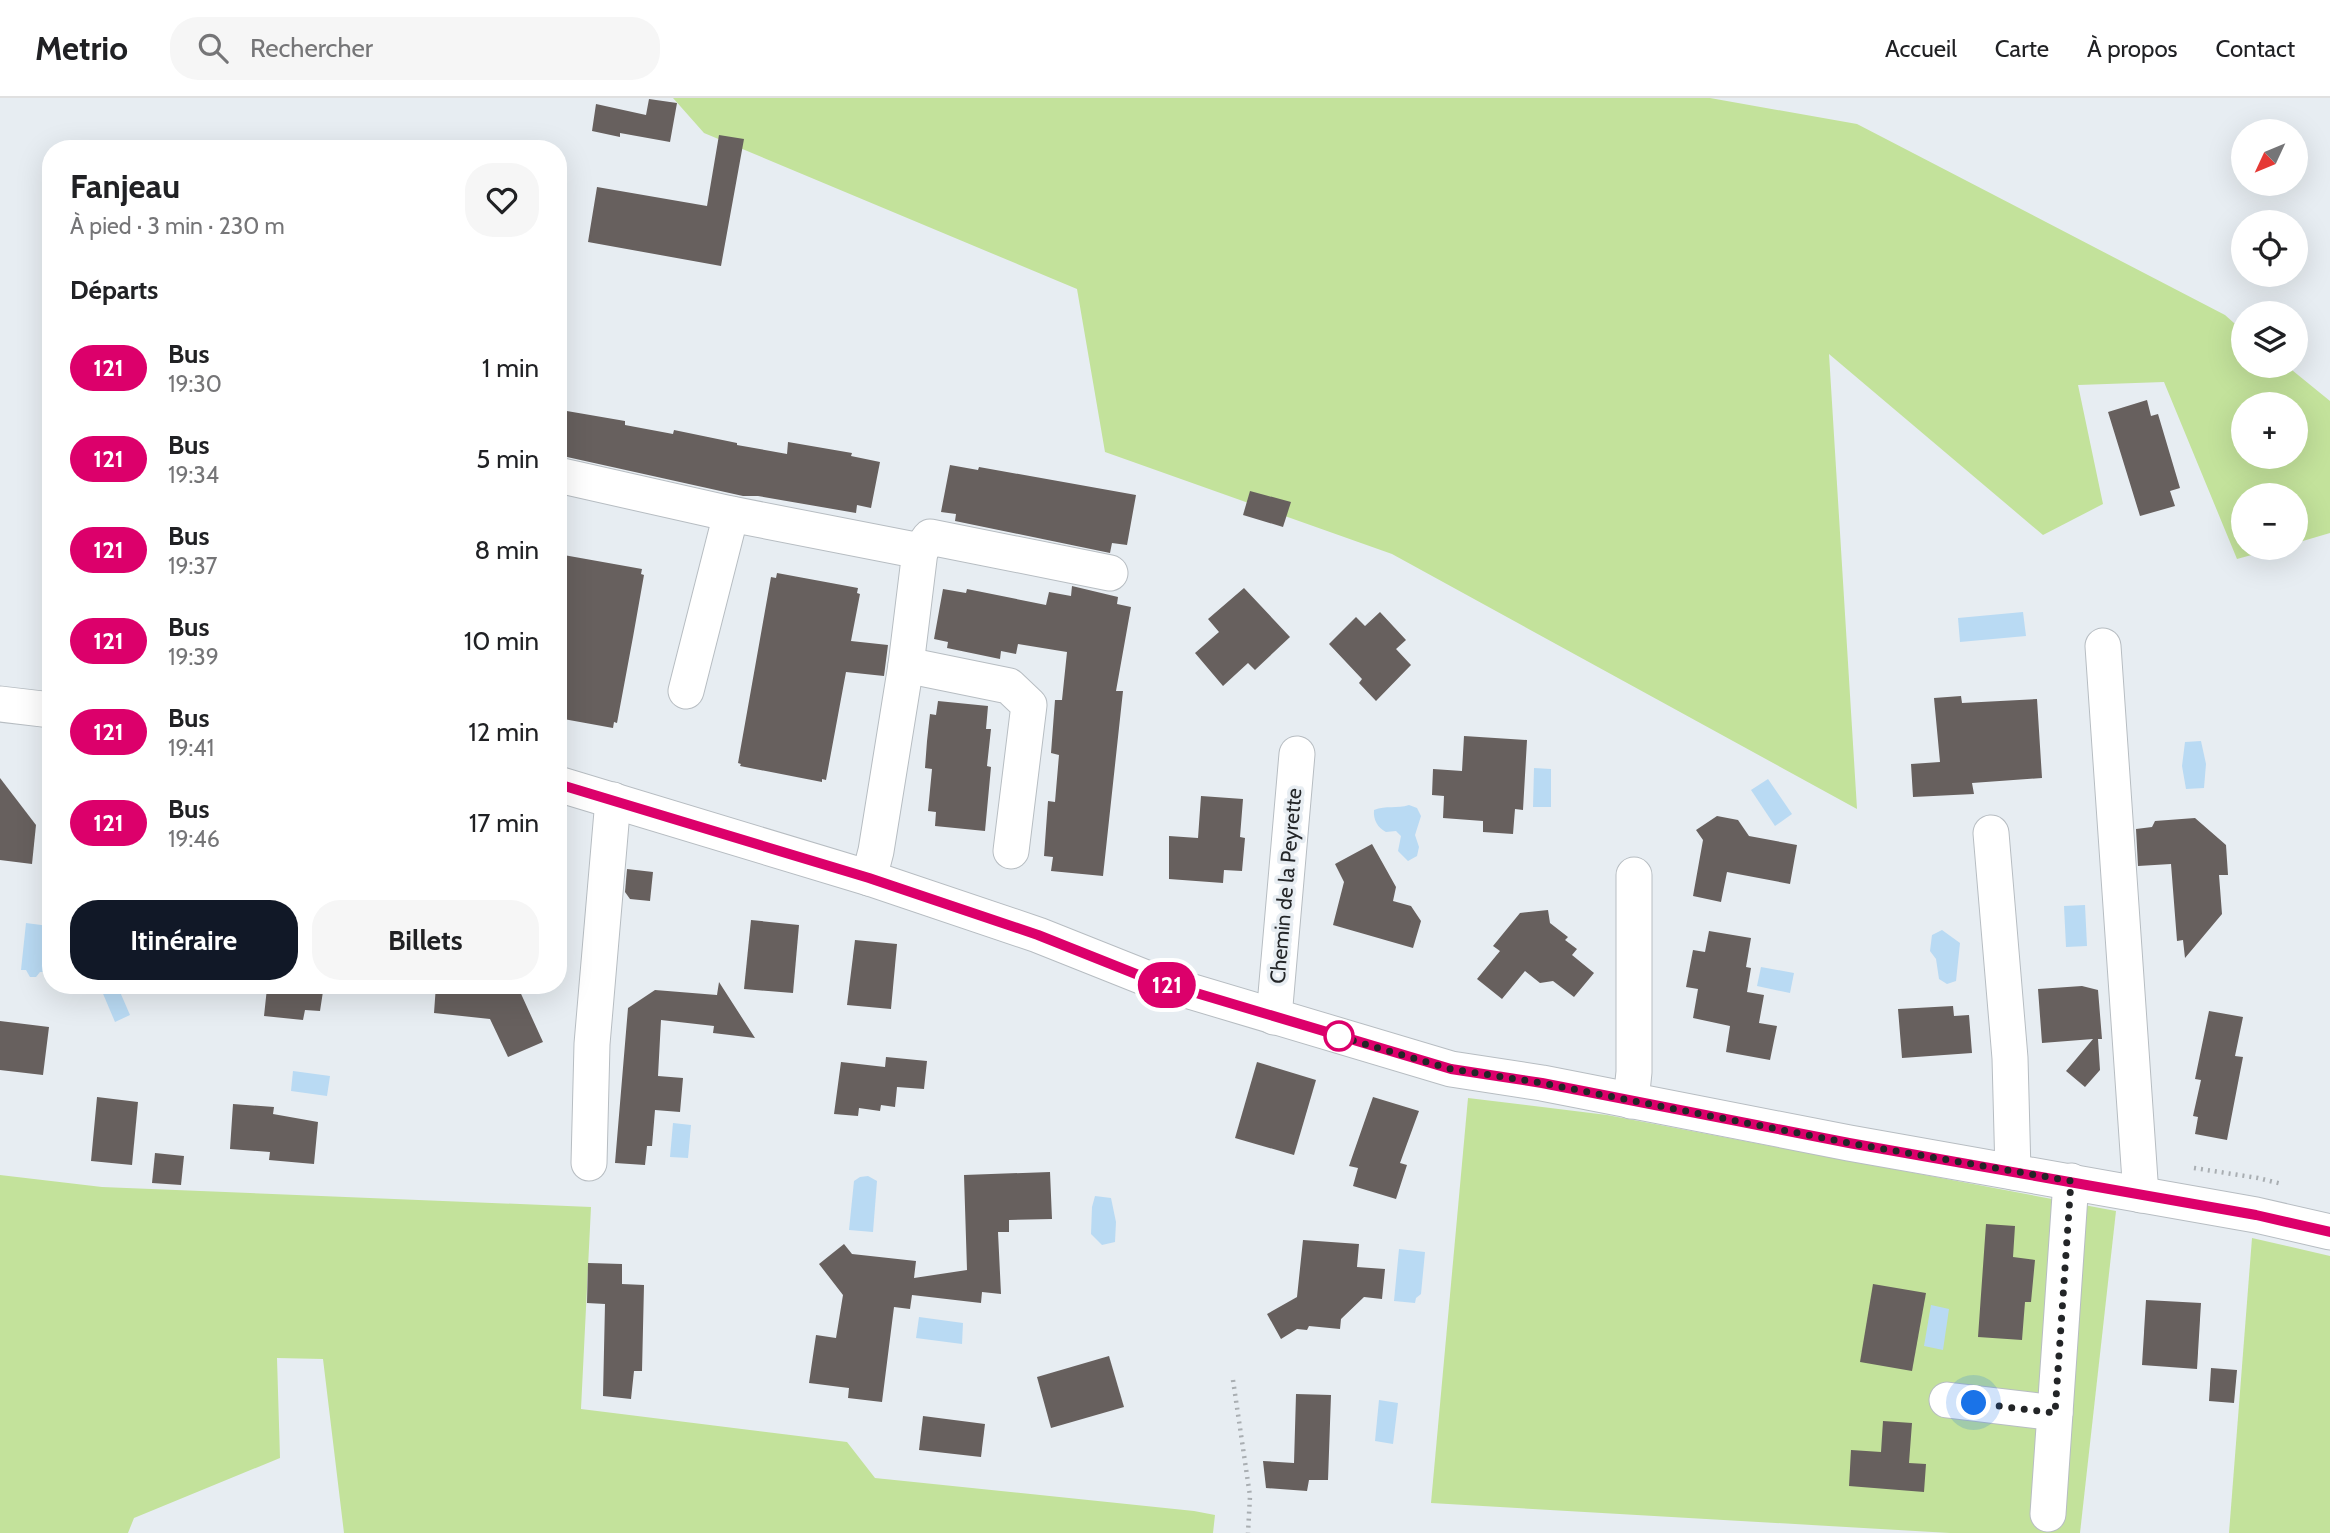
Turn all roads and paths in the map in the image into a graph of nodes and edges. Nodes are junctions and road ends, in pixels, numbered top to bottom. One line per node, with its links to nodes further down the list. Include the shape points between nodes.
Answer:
1 (567, 477): 2 (street)
2 (731, 514): 3 (street); 7 (street)
3 (920, 551): 4 (street, via 930,537); 6 (street)
4 (1110, 573)
5 (2103, 646): 24 (street)
6 (906, 664): 14 (street, via 1009,686 1029,705); 16 (street)
7 (686, 691)
8 (0, 704): 9 (street)
9 (42, 709)
10 (1297, 754): 17 (street, Chemin de la Peyrette)
11 (567, 787): 12 (street, Chemin de la Peyrette)
12 (612, 800): 16 (street, Chemin de la Peyrette); 19 (street, via 592,1044)
13 (1991, 833): 21 (street, via 2010,1058)
14 (1011, 852)
15 (1634, 875): 18 (street)
16 (869, 878): 17 (street, Chemin de la Peyrette, via 1038,935 1146,978)
17 (1274, 1017): 18 (street, Chemin de la Peyrette, via 1451,1069)
18 (1631, 1101): 21 (street, Chemin de la Peyrette)
19 (589, 1163)
20 (2192, 1167): 23 (path)
21 (2013, 1172): 22 (street, Chemin de la Peyrette)
22 (2071, 1181): 24 (street, Chemin de la Peyrette); 28 (street)
23 (2294, 1187)
24 (2141, 1195): 25 (street, Chemin de la Peyrette)
25 (2330, 1232)
26 (1233, 1380): 30 (path, via 1250,1496)
27 (1947, 1400): 28 (street)
28 (2055, 1413): 29 (street)
29 (2048, 1514)
30 (1248, 1533)

